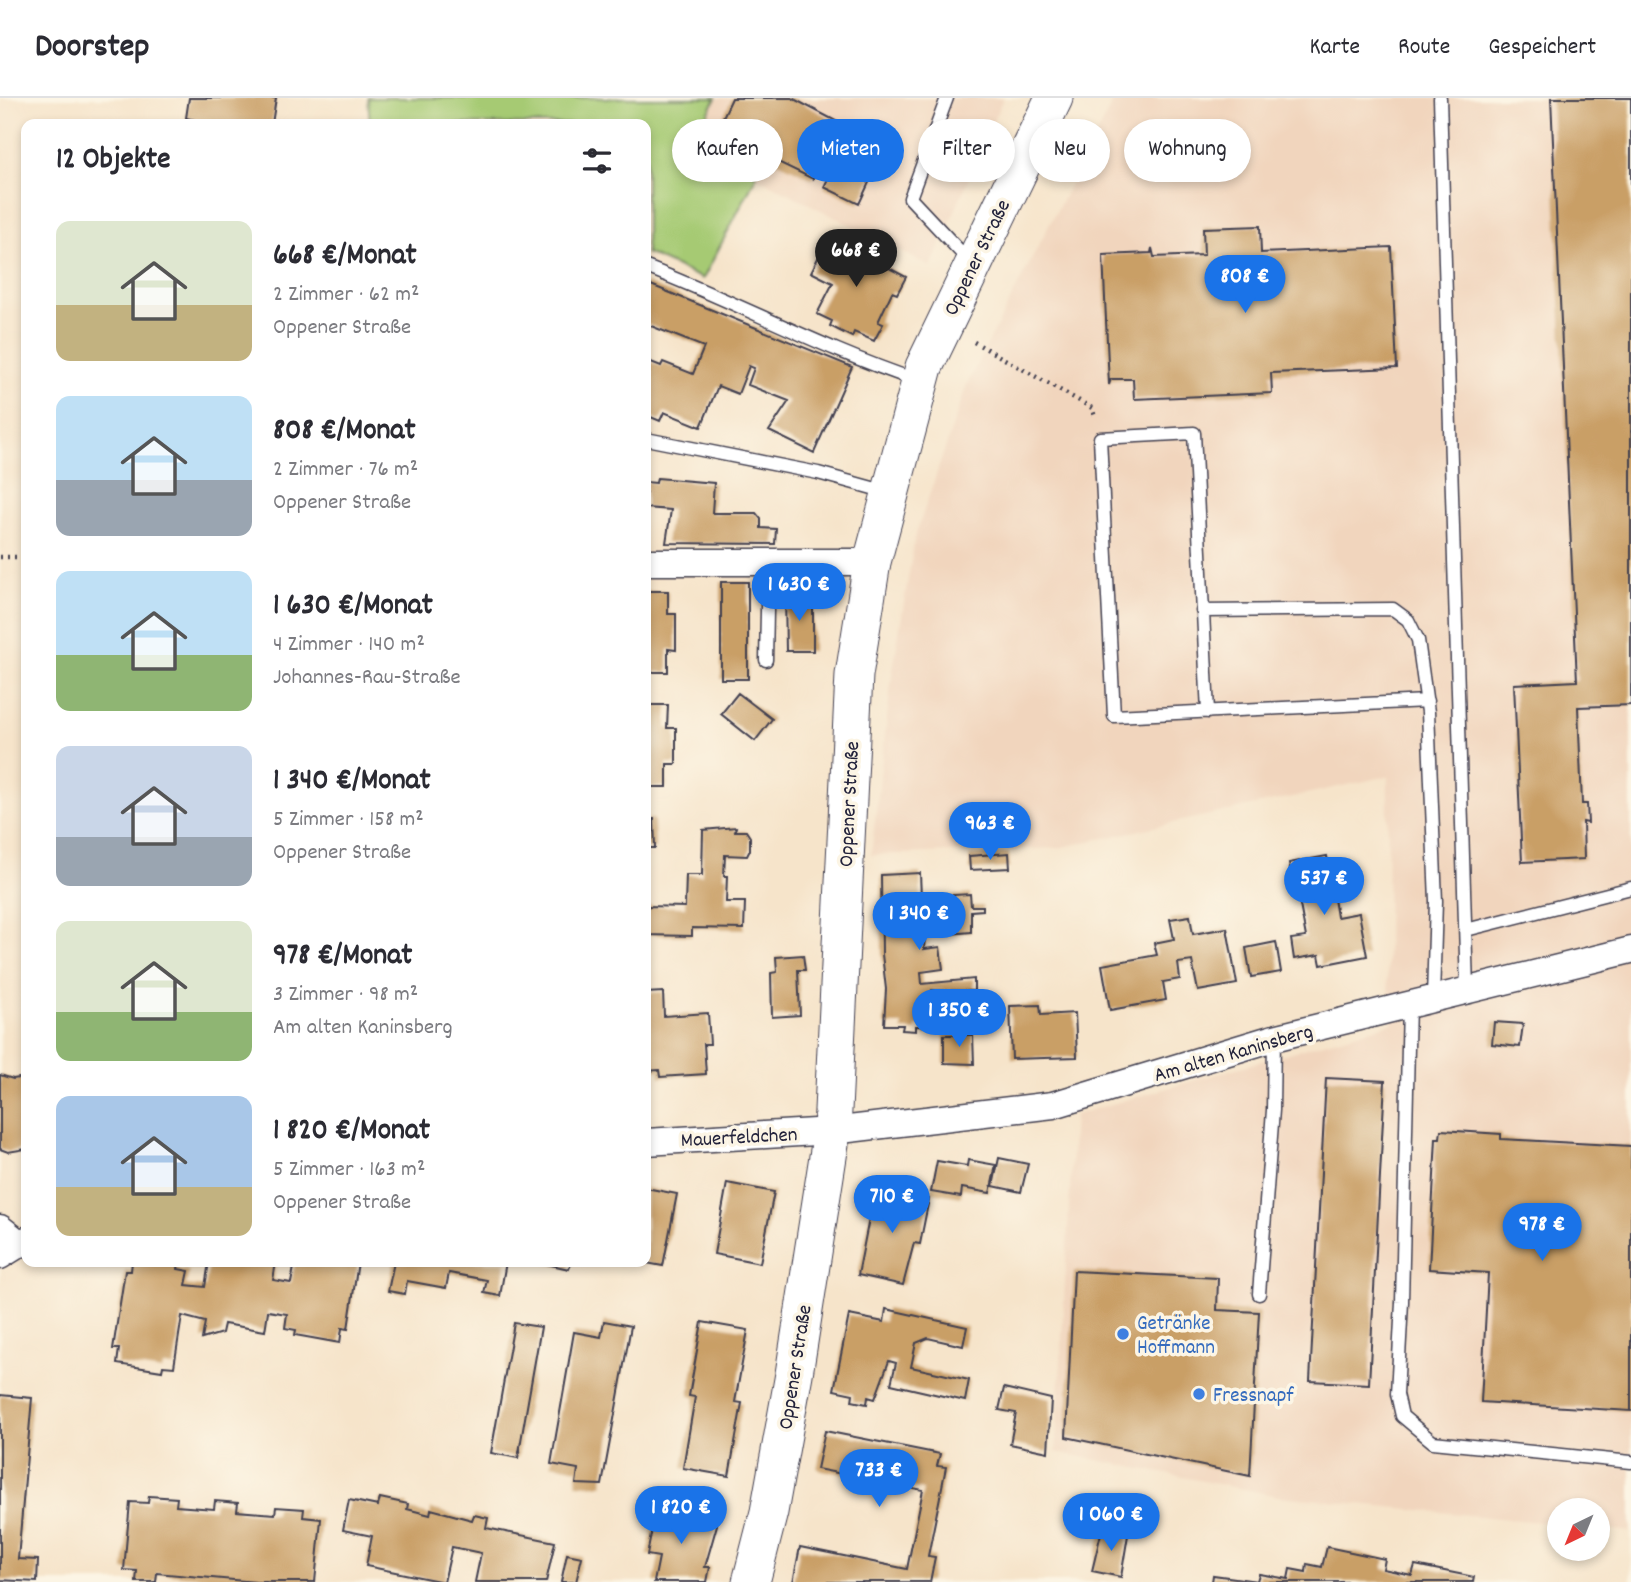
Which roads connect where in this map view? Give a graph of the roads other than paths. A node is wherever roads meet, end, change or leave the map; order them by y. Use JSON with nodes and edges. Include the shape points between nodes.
{"nodes":[{"id":1,"x":947,"y":98,"type":"edge"},
{"id":2,"x":1054,"y":98,"type":"edge"},
{"id":3,"x":1440,"y":98,"type":"edge"},
{"id":4,"x":972,"y":264,"type":"junction"},
{"id":5,"x":651,"y":269,"type":"edge"},
{"id":6,"x":920,"y":381,"type":"junction"},
{"id":7,"x":651,"y":440,"type":"edge"},
{"id":8,"x":890,"y":492,"type":"junction"},
{"id":9,"x":651,"y":562,"type":"edge"},
{"id":10,"x":768,"y":562,"type":"junction"},
{"id":11,"x":872,"y":562,"type":"junction"},
{"id":12,"x":1202,"y":611,"type":"junction"},
{"id":13,"x":766,"y":660,"type":"dead end"},
{"id":14,"x":1427,"y":701,"type":"junction"},
{"id":15,"x":1208,"y":712,"type":"junction"},
{"id":16,"x":1631,"y":888,"type":"edge"},
{"id":17,"x":1465,"y":930,"type":"junction"},
{"id":18,"x":1631,"y":950,"type":"edge"},
{"id":19,"x":1467,"y":989,"type":"junction"},
{"id":20,"x":1421,"y":1001,"type":"junction"},
{"id":21,"x":1274,"y":1038,"type":"junction"},
{"id":22,"x":832,"y":1131,"type":"junction"},
{"id":23,"x":651,"y":1142,"type":"edge"},
{"id":24,"x":1259,"y":1294,"type":"dead end"},
{"id":25,"x":1631,"y":1462,"type":"edge"},
{"id":26,"x":751,"y":1582,"type":"edge"}],
"edges":[{"from":1,"to":4,"type":"lane","via":[[911,198]]},
{"from":2,"to":4,"type":"street","name":"Oppener Straße"},
{"from":3,"to":17,"type":"lane"},
{"from":4,"to":6,"type":"street","name":"Oppener Straße"},
{"from":5,"to":6,"type":"lane","via":[[860,362]]},
{"from":6,"to":8,"type":"street","name":"Oppener Straße"},
{"from":7,"to":8,"type":"lane"},
{"from":8,"to":11,"type":"street","name":"Oppener Straße"},
{"from":9,"to":10,"type":"street"},
{"from":10,"to":11,"type":"street"},
{"from":10,"to":13,"type":"lane"},
{"from":11,"to":22,"type":"street","name":"Oppener Straße","via":[[854,675]]},
{"from":12,"to":14,"type":"lane","via":[[1393,609],[1408,620],[1418,639]]},
{"from":12,"to":15,"type":"lane"},
{"from":12,"to":15,"type":"lane","via":[[1194,433],[1100,438],[1114,716]]},
{"from":14,"to":15,"type":"lane"},
{"from":14,"to":20,"type":"lane","via":[[1436,901]]},
{"from":16,"to":17,"type":"lane"},
{"from":17,"to":19,"type":"lane"},
{"from":18,"to":19,"type":"street","name":"Am alten Kaninsberg"},
{"from":19,"to":20,"type":"street","name":"Am alten Kaninsberg"},
{"from":20,"to":21,"type":"street","name":"Am alten Kaninsberg"},
{"from":20,"to":25,"type":"lane","via":[[1397,1394],[1402,1416],[1433,1442]]},
{"from":21,"to":22,"type":"street","name":"Am alten Kaninsberg","via":[[1053,1105]]},
{"from":21,"to":24,"type":"lane"},
{"from":22,"to":23,"type":"street","name":"Mauerfeldchen"},
{"from":22,"to":26,"type":"street","name":"Oppener Straße","via":[[794,1374]]}]}
